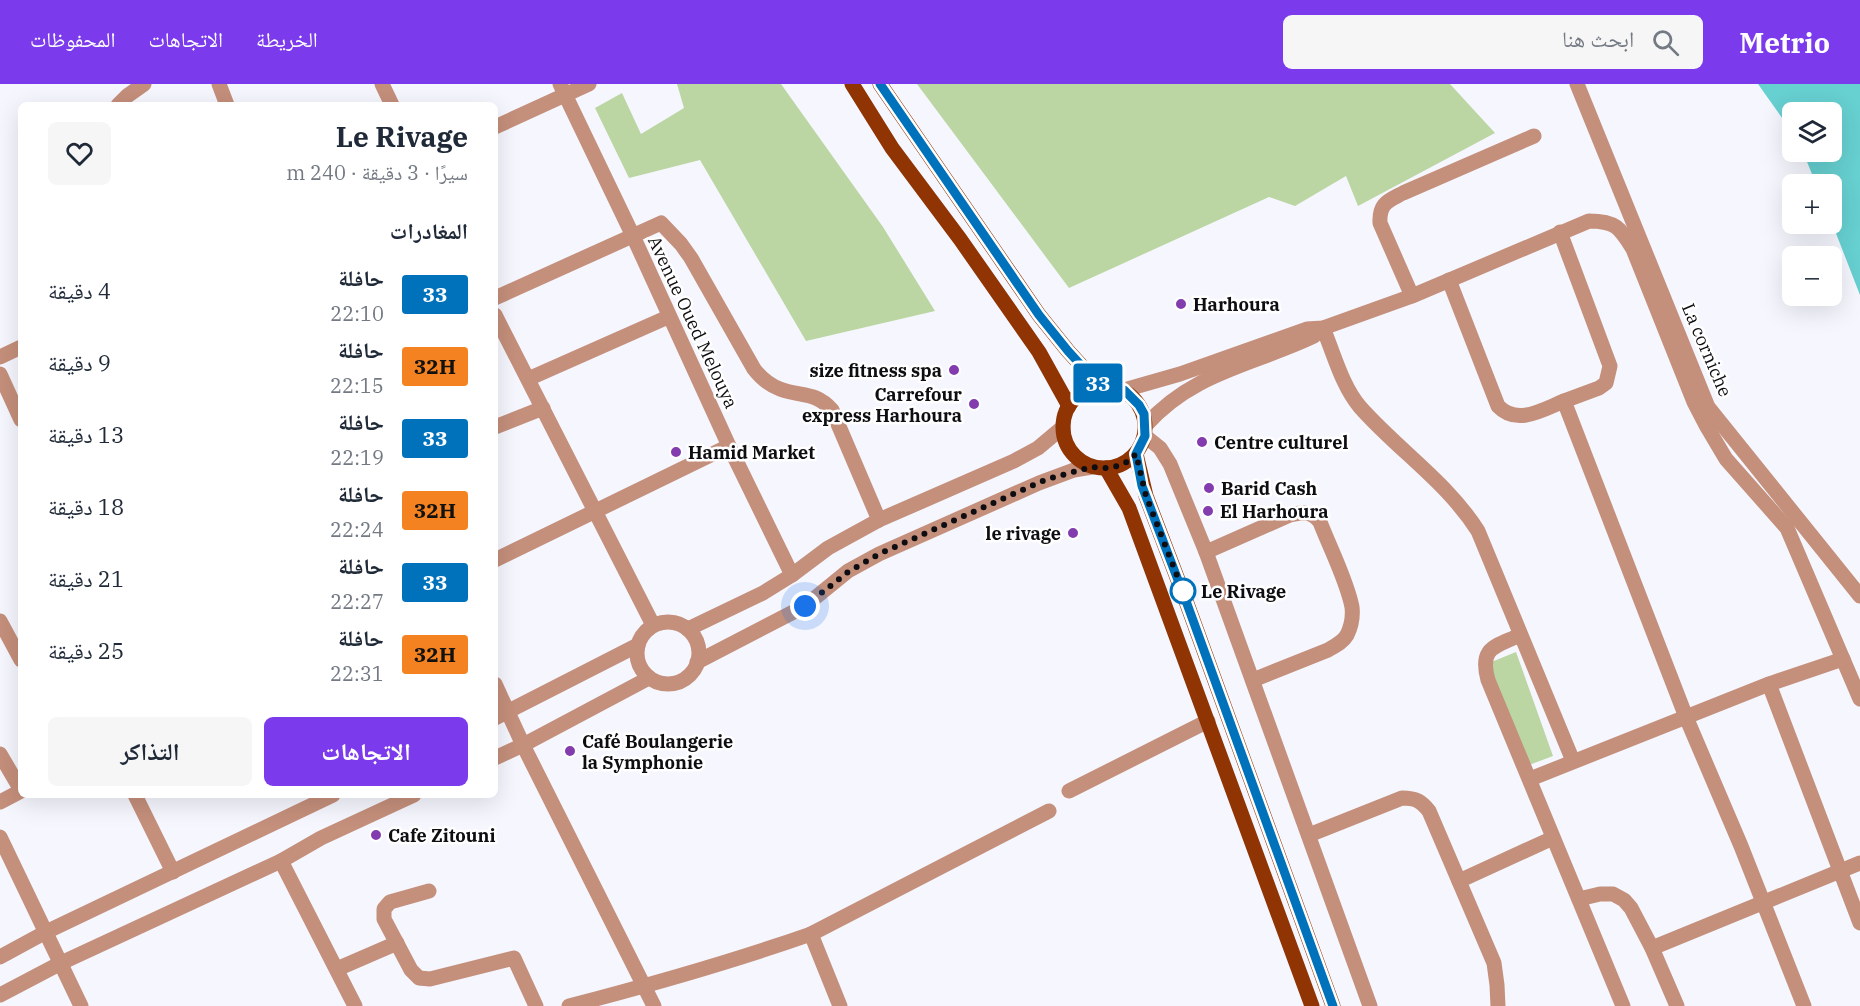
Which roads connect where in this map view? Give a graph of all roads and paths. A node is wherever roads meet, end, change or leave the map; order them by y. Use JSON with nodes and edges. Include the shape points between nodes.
{"nodes":[{"id":1,"x":144,"y":84,"type":"edge"},
{"id":2,"x":219,"y":84,"type":"edge"},
{"id":3,"x":382,"y":84,"type":"edge"},
{"id":4,"x":589,"y":84,"type":"edge"},
{"id":5,"x":852,"y":84,"type":"edge"},
{"id":6,"x":880,"y":84,"type":"edge"},
{"id":7,"x":1577,"y":84,"type":"edge"},
{"id":8,"x":562,"y":90,"type":"edge"},
{"id":9,"x":121,"y":102,"type":"edge"},
{"id":10,"x":226,"y":102,"type":"edge"},
{"id":11,"x":391,"y":102,"type":"edge"},
{"id":12,"x":498,"y":125,"type":"edge"},
{"id":13,"x":1534,"y":136,"type":"dead end"},
{"id":14,"x":1560,"y":232,"type":"junction"},
{"id":15,"x":633,"y":236,"type":"junction"},
{"id":16,"x":1449,"y":280,"type":"junction"},
{"id":17,"x":1412,"y":296,"type":"junction"},
{"id":18,"x":498,"y":297,"type":"edge"},
{"id":19,"x":668,"y":317,"type":"junction"},
{"id":20,"x":498,"y":321,"type":"edge"},
{"id":21,"x":1323,"y":328,"type":"junction"},
{"id":22,"x":1293,"y":340,"type":"junction"},
{"id":23,"x":18,"y":348,"type":"edge"},
{"id":24,"x":0,"y":357,"type":"edge"},
{"id":25,"x":0,"y":374,"type":"edge"},
{"id":26,"x":528,"y":379,"type":"junction"},
{"id":27,"x":1100,"y":386,"type":"junction"},
{"id":28,"x":1124,"y":390,"type":"junction"},
{"id":29,"x":1564,"y":401,"type":"junction"},
{"id":30,"x":1069,"y":406,"type":"junction"},
{"id":31,"x":543,"y":408,"type":"junction"},
{"id":32,"x":18,"y":413,"type":"edge"},
{"id":33,"x":498,"y":426,"type":"edge"},
{"id":34,"x":1063,"y":427,"type":"junction"},
{"id":35,"x":1145,"y":430,"type":"junction"},
{"id":36,"x":729,"y":446,"type":"junction"},
{"id":37,"x":1136,"y":454,"type":"junction"},
{"id":38,"x":1099,"y":468,"type":"junction"},
{"id":39,"x":595,"y":510,"type":"junction"},
{"id":40,"x":879,"y":520,"type":"junction"},
{"id":41,"x":1206,"y":552,"type":"junction"},
{"id":42,"x":498,"y":558,"type":"edge"},
{"id":43,"x":792,"y":575,"type":"junction"},
{"id":44,"x":1860,"y":596,"type":"edge"},
{"id":45,"x":0,"y":621,"type":"edge"},
{"id":46,"x":653,"y":625,"type":"junction"},
{"id":47,"x":688,"y":629,"type":"junction"},
{"id":48,"x":1520,"y":635,"type":"junction"},
{"id":49,"x":638,"y":645,"type":"junction"},
{"id":50,"x":18,"y":654,"type":"edge"},
{"id":51,"x":1843,"y":658,"type":"junction"},
{"id":52,"x":697,"y":662,"type":"junction"},
{"id":53,"x":649,"y":678,"type":"junction"},
{"id":54,"x":1252,"y":680,"type":"junction"},
{"id":55,"x":1769,"y":684,"type":"junction"},
{"id":56,"x":1860,"y":699,"type":"edge"},
{"id":57,"x":498,"y":700,"type":"edge"},
{"id":58,"x":501,"y":715,"type":"edge"},
{"id":59,"x":1686,"y":717,"type":"junction"},
{"id":60,"x":1208,"y":721,"type":"junction"},
{"id":61,"x":523,"y":745,"type":"junction"},
{"id":62,"x":0,"y":754,"type":"edge"},
{"id":63,"x":498,"y":757,"type":"edge"},
{"id":64,"x":1573,"y":761,"type":"junction"},
{"id":65,"x":1530,"y":779,"type":"junction"},
{"id":66,"x":18,"y":785,"type":"edge"},
{"id":67,"x":1069,"y":791,"type":"dead end"},
{"id":68,"x":18,"y":792,"type":"edge"},
{"id":69,"x":136,"y":798,"type":"edge"},
{"id":70,"x":320,"y":798,"type":"edge"},
{"id":71,"x":408,"y":798,"type":"edge"},
{"id":72,"x":0,"y":802,"type":"edge"},
{"id":73,"x":302,"y":802,"type":"edge"},
{"id":74,"x":1048,"y":811,"type":"dead end"},
{"id":75,"x":1309,"y":835,"type":"junction"},
{"id":76,"x":0,"y":837,"type":"edge"},
{"id":77,"x":1553,"y":838,"type":"junction"},
{"id":78,"x":281,"y":861,"type":"junction"},
{"id":79,"x":1860,"y":863,"type":"edge"},
{"id":80,"x":1841,"y":871,"type":"junction"},
{"id":81,"x":173,"y":872,"type":"junction"},
{"id":82,"x":1459,"y":880,"type":"junction"},
{"id":83,"x":429,"y":891,"type":"dead end"},
{"id":84,"x":1579,"y":899,"type":"junction"},
{"id":85,"x":1763,"y":902,"type":"junction"},
{"id":86,"x":1860,"y":923,"type":"edge"},
{"id":87,"x":46,"y":932,"type":"junction"},
{"id":88,"x":811,"y":934,"type":"junction"},
{"id":89,"x":397,"y":943,"type":"junction"},
{"id":90,"x":1652,"y":948,"type":"junction"},
{"id":91,"x":0,"y":957,"type":"edge"},
{"id":92,"x":61,"y":963,"type":"junction"},
{"id":93,"x":336,"y":969,"type":"junction"},
{"id":94,"x":645,"y":986,"type":"junction"},
{"id":95,"x":0,"y":994,"type":"edge"},
{"id":96,"x":576,"y":1005,"type":"edge"},
{"id":97,"x":81,"y":1006,"type":"edge"},
{"id":98,"x":355,"y":1006,"type":"edge"},
{"id":99,"x":536,"y":1006,"type":"edge"},
{"id":100,"x":654,"y":1006,"type":"edge"},
{"id":101,"x":840,"y":1006,"type":"edge"},
{"id":102,"x":1312,"y":1006,"type":"edge"},
{"id":103,"x":1333,"y":1006,"type":"edge"},
{"id":104,"x":1371,"y":1006,"type":"edge"},
{"id":105,"x":1498,"y":1006,"type":"edge"},
{"id":106,"x":1623,"y":1006,"type":"edge"},
{"id":107,"x":1677,"y":1006,"type":"edge"},
{"id":108,"x":1804,"y":1006,"type":"edge"}],
"edges":[{"from":1,"to":9,"type":"street"},
{"from":2,"to":10,"type":"street"},
{"from":3,"to":11,"type":"street"},
{"from":4,"to":8,"type":"street"},
{"from":5,"to":30,"type":"main road","via":[[892,147],[1039,352]]},
{"from":6,"to":27,"type":"main road","via":[[1039,315]]},
{"from":7,"to":44,"type":"street","name":"La corniche","via":[[1708,406]]},
{"from":8,"to":12,"type":"street"},
{"from":8,"to":15,"type":"street","name":"Avenue Oued Melouya"},
{"from":13,"to":17,"type":"street","via":[[1383,205],[1380,223]]},
{"from":14,"to":16,"type":"street"},
{"from":14,"to":29,"type":"street","via":[[1610,366],[1606,383]]},
{"from":14,"to":51,"type":"street","via":[[1589,221],[1604,221],[1622,231],[1634,249],[1694,402],[1726,459],[1787,528]]},
{"from":15,"to":18,"type":"street"},
{"from":15,"to":19,"type":"street","name":"Avenue Oued Melouya"},
{"from":15,"to":40,"type":"street","via":[[662,223],[691,258],[763,380],[781,390],[816,398],[832,410]]},
{"from":16,"to":17,"type":"street"},
{"from":16,"to":29,"type":"street","via":[[1498,406],[1511,416],[1527,416]]},
{"from":17,"to":21,"type":"street"},
{"from":19,"to":26,"type":"street"},
{"from":19,"to":36,"type":"street","name":"Avenue Oued Melouya"},
{"from":20,"to":26,"type":"street"},
{"from":21,"to":22,"type":"street","via":[[1314,328]]},
{"from":21,"to":48,"type":"street","via":[[1359,406],[1467,513]]},
{"from":22,"to":28,"type":"street"},
{"from":22,"to":35,"type":"street","via":[[1189,387],[1166,405]]},
{"from":23,"to":24,"type":"street"},
{"from":25,"to":32,"type":"street"},
{"from":26,"to":31,"type":"street"},
{"from":27,"to":28,"type":"main road"},
{"from":27,"to":30,"type":"main road","via":[[1077,396]]},
{"from":28,"to":35,"type":"main road","via":[[1139,405]]},
{"from":29,"to":59,"type":"street"},
{"from":30,"to":34,"type":"main road"},
{"from":31,"to":33,"type":"street"},
{"from":31,"to":39,"type":"street"},
{"from":34,"to":38,"type":"main road","via":[[1064,438],[1075,456]]},
{"from":34,"to":40,"type":"street","via":[[1014,461]]},
{"from":35,"to":37,"type":"main road"},
{"from":35,"to":41,"type":"street","via":[[1170,464]]},
{"from":36,"to":39,"type":"street"},
{"from":36,"to":43,"type":"street","name":"Avenue Oued Melouya"},
{"from":37,"to":38,"type":"main road","via":[[1127,462]]},
{"from":37,"to":103,"type":"main road","via":[[1146,496]]},
{"from":38,"to":52,"type":"street","via":[[1074,470],[1039,483],[879,554],[848,572],[805,606]]},
{"from":38,"to":60,"type":"main road","via":[[1130,508]]},
{"from":39,"to":42,"type":"street"},
{"from":39,"to":46,"type":"street"},
{"from":40,"to":43,"type":"street","via":[[828,548]]},
{"from":41,"to":54,"type":"street"},
{"from":41,"to":54,"type":"street","via":[[1300,512],[1315,515],[1349,597],[1352,622],[1339,643]]},
{"from":43,"to":47,"type":"street"},
{"from":45,"to":50,"type":"street"},
{"from":46,"to":47,"type":"street","via":[[674,622]]},
{"from":46,"to":49,"type":"street"},
{"from":47,"to":52,"type":"street","via":[[697,642]]},
{"from":48,"to":64,"type":"street"},
{"from":48,"to":65,"type":"street","via":[[1494,648],[1486,655],[1484,664]]},
{"from":49,"to":53,"type":"street","via":[[637,657]]},
{"from":49,"to":58,"type":"street"},
{"from":51,"to":55,"type":"street"},
{"from":51,"to":56,"type":"street"},
{"from":52,"to":53,"type":"street","via":[[686,678],[677,682]]},
{"from":53,"to":61,"type":"street"},
{"from":54,"to":75,"type":"street"},
{"from":55,"to":59,"type":"street"},
{"from":55,"to":80,"type":"street"},
{"from":57,"to":58,"type":"street"},
{"from":58,"to":61,"type":"street"},
{"from":59,"to":64,"type":"street"},
{"from":59,"to":85,"type":"street"},
{"from":60,"to":67,"type":"street"},
{"from":60,"to":102,"type":"main road"},
{"from":61,"to":63,"type":"street"},
{"from":61,"to":94,"type":"street"},
{"from":62,"to":66,"type":"street"},
{"from":64,"to":65,"type":"street"},
{"from":65,"to":77,"type":"street"},
{"from":68,"to":72,"type":"street"},
{"from":69,"to":81,"type":"street"},
{"from":70,"to":73,"type":"street"},
{"from":71,"to":78,"type":"street"},
{"from":73,"to":81,"type":"street"},
{"from":74,"to":88,"type":"street"},
{"from":75,"to":82,"type":"street","via":[[1402,798],[1412,798],[1421,801],[1429,811]]},
{"from":75,"to":104,"type":"street"},
{"from":76,"to":87,"type":"street"},
{"from":77,"to":82,"type":"street"},
{"from":77,"to":84,"type":"street"},
{"from":78,"to":92,"type":"street"},
{"from":78,"to":93,"type":"street"},
{"from":79,"to":80,"type":"street"},
{"from":80,"to":85,"type":"street"},
{"from":80,"to":86,"type":"street"},
{"from":81,"to":87,"type":"street"},
{"from":82,"to":105,"type":"street","via":[[1494,963]]},
{"from":83,"to":89,"type":"street","via":[[387,905],[384,918]]},
{"from":84,"to":90,"type":"street","via":[[1613,894],[1624,900]]},
{"from":84,"to":106,"type":"street"},
{"from":85,"to":90,"type":"street"},
{"from":85,"to":108,"type":"street"},
{"from":87,"to":91,"type":"street"},
{"from":87,"to":92,"type":"street"},
{"from":88,"to":94,"type":"street"},
{"from":88,"to":101,"type":"street"},
{"from":89,"to":93,"type":"street"},
{"from":89,"to":99,"type":"street","via":[[414,975],[424,979],[514,958]]},
{"from":90,"to":107,"type":"street"},
{"from":92,"to":95,"type":"street"},
{"from":92,"to":97,"type":"street"},
{"from":93,"to":98,"type":"street"},
{"from":94,"to":96,"type":"street"},
{"from":94,"to":100,"type":"street"}]}
